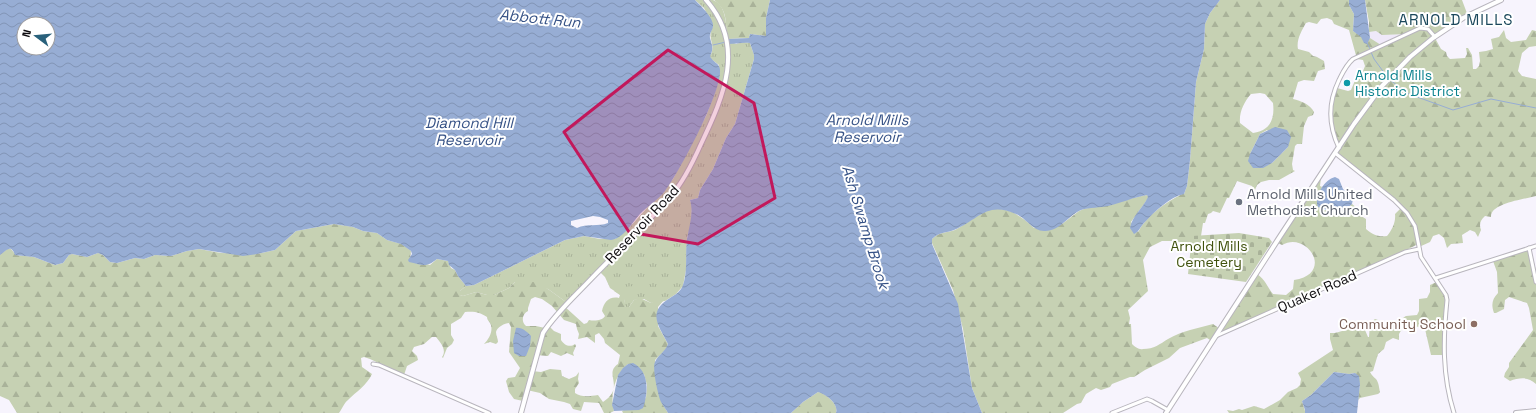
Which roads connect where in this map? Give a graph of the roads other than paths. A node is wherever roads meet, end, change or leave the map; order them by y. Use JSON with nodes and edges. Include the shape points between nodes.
{"nodes":[{"id":1,"x":706,"y":0,"type":"edge"},
{"id":2,"x":1501,"y":0,"type":"edge"},
{"id":3,"x":1435,"y":37,"type":"junction"},
{"id":4,"x":1339,"y":148,"type":"junction"},
{"id":5,"x":1335,"y":153,"type":"junction"},
{"id":6,"x":1536,"y":246,"type":"edge"},
{"id":7,"x":1529,"y":248,"type":"junction"},
{"id":8,"x":1419,"y":249,"type":"junction"},
{"id":9,"x":1436,"y":278,"type":"junction"},
{"id":10,"x":1536,"y":282,"type":"edge"},
{"id":11,"x":1216,"y":336,"type":"junction"},
{"id":12,"x":373,"y":364,"type":"dead end"},
{"id":13,"x":1536,"y":411,"type":"edge"},
{"id":14,"x":1167,"y":412,"type":"edge"},
{"id":15,"x":489,"y":413,"type":"edge"},
{"id":16,"x":521,"y":413,"type":"edge"},
{"id":17,"x":1112,"y":413,"type":"edge"},
{"id":18,"x":1454,"y":413,"type":"edge"},
{"id":19,"x":1516,"y":413,"type":"edge"}],
"edges":[{"from":1,"to":16,"type":"main road","name":"Reservoir Road","via":[[719,18],[728,46],[723,91],[712,121],[688,170],[672,195],[549,323],[543,334]]},
{"from":2,"to":3,"type":"main road","via":[[1463,18]]},
{"from":3,"to":4,"type":"main road","via":[[1391,75]]},
{"from":3,"to":4,"type":"street","via":[[1428,29],[1420,28],[1353,59],[1348,64],[1336,87],[1330,113],[1333,136]]},
{"from":4,"to":5,"type":"main road"},
{"from":5,"to":8,"type":"street","via":[[1407,212],[1415,226]]},
{"from":5,"to":11,"type":"main road"},
{"from":6,"to":7,"type":"street"},
{"from":7,"to":9,"type":"street"},
{"from":7,"to":10,"type":"street"},
{"from":8,"to":9,"type":"street","via":[[1427,268]]},
{"from":8,"to":11,"type":"street","name":"Quaker Road","via":[[1405,252]]},
{"from":9,"to":18,"type":"street","via":[[1447,300],[1444,334],[1445,374]]},
{"from":11,"to":14,"type":"main road"},
{"from":12,"to":15,"type":"street"},
{"from":13,"to":19,"type":"main road"},
{"from":14,"to":17,"type":"street","via":[[1160,405],[1147,400]]}]}
